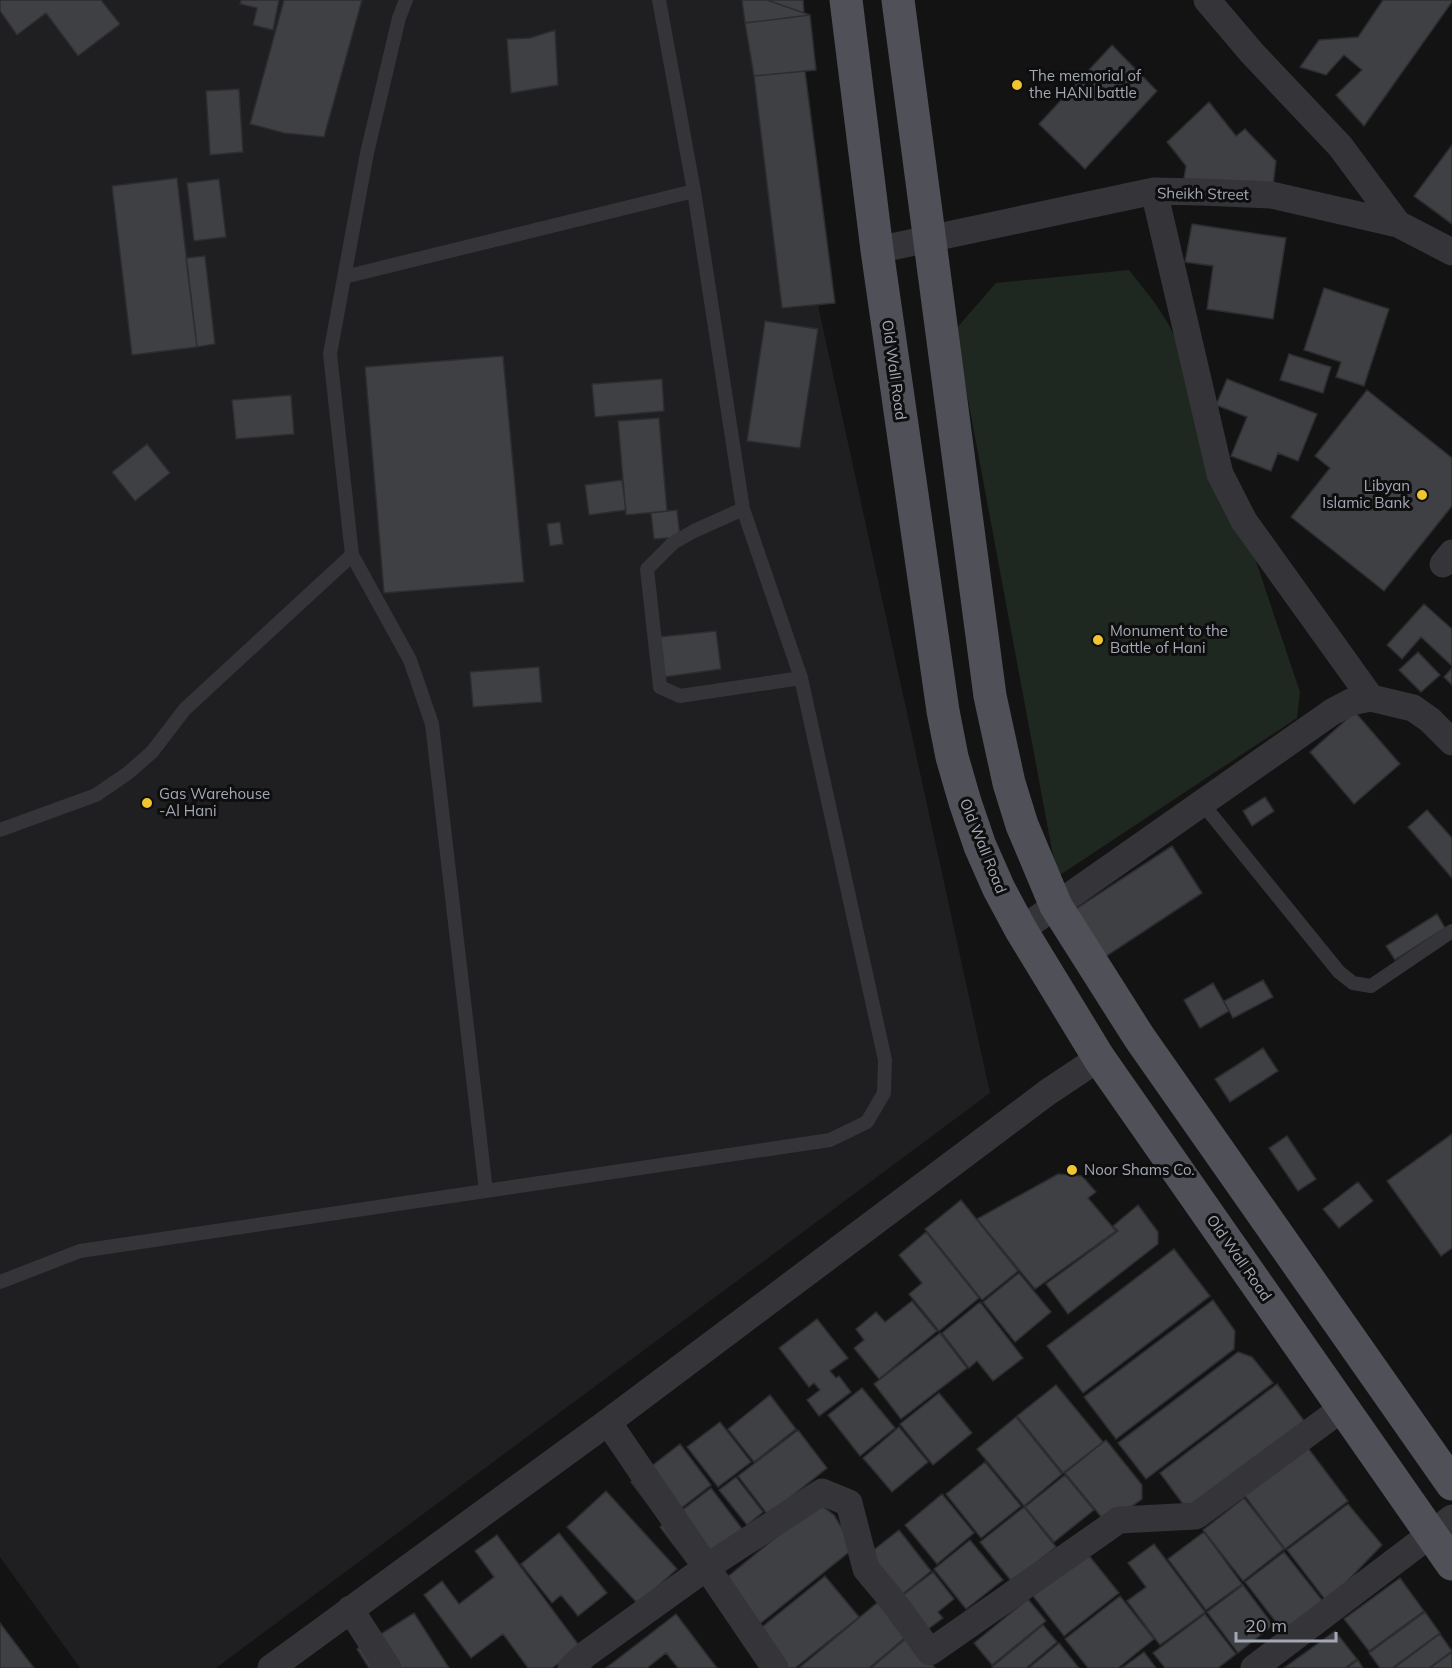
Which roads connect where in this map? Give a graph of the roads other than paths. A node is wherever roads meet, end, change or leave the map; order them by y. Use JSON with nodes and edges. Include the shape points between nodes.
{"nodes":[{"id":1,"x":406,"y":0,"type":"edge"},
{"id":2,"x":659,"y":0,"type":"edge"},
{"id":3,"x":846,"y":0,"type":"edge"},
{"id":4,"x":898,"y":0,"type":"edge"},
{"id":5,"x":1208,"y":0,"type":"edge"},
{"id":6,"x":694,"y":191,"type":"junction"},
{"id":7,"x":1154,"y":191,"type":"junction"},
{"id":8,"x":1398,"y":224,"type":"junction"},
{"id":9,"x":928,"y":238,"type":"junction"},
{"id":10,"x":877,"y":250,"type":"junction"},
{"id":11,"x":1452,"y":252,"type":"edge"},
{"id":12,"x":344,"y":277,"type":"junction"},
{"id":13,"x":743,"y":509,"type":"junction"},
{"id":14,"x":352,"y":555,"type":"junction"},
{"id":15,"x":801,"y":678,"type":"junction"},
{"id":16,"x":1371,"y":698,"type":"junction"},
{"id":17,"x":1452,"y":742,"type":"edge"},
{"id":18,"x":1202,"y":804,"type":"junction"},
{"id":19,"x":0,"y":830,"type":"edge"},
{"id":20,"x":1056,"y":906,"type":"junction"},
{"id":21,"x":1021,"y":930,"type":"junction"},
{"id":22,"x":1452,"y":932,"type":"edge"},
{"id":23,"x":1100,"y":1058,"type":"junction"},
{"id":24,"x":486,"y":1191,"type":"junction"},
{"id":25,"x":0,"y":1282,"type":"edge"},
{"id":26,"x":1344,"y":1407,"type":"junction"},
{"id":27,"x":608,"y":1422,"type":"junction"},
{"id":28,"x":1452,"y":1484,"type":"edge"},
{"id":29,"x":1441,"y":1526,"type":"edge"},
{"id":30,"x":1452,"y":1564,"type":"edge"},
{"id":31,"x":707,"y":1568,"type":"junction"},
{"id":32,"x":350,"y":1609,"type":"junction"},
{"id":33,"x":583,"y":1663,"type":"edge"},
{"id":34,"x":271,"y":1668,"type":"edge"},
{"id":35,"x":388,"y":1668,"type":"edge"},
{"id":36,"x":775,"y":1668,"type":"edge"},
{"id":37,"x":1254,"y":1668,"type":"edge"}],
"edges":[{"from":1,"to":12,"type":"lane","via":[[367,153]]},
{"from":2,"to":6,"type":"lane"},
{"from":3,"to":10,"type":"main road","name":"Old Wall Road"},
{"from":4,"to":9,"type":"main road"},
{"from":5,"to":8,"type":"street","via":[[1340,146]]},
{"from":6,"to":12,"type":"lane"},
{"from":6,"to":13,"type":"lane"},
{"from":7,"to":8,"type":"street","name":"Sheikh Street","via":[[1271,195]]},
{"from":7,"to":9,"type":"street","name":"Sheikh Street"},
{"from":7,"to":16,"type":"street","via":[[1220,474],[1244,521]]},
{"from":8,"to":11,"type":"street","name":"Sheikh Street"},
{"from":9,"to":10,"type":"street","name":"Sheikh Street"},
{"from":9,"to":20,"type":"main road","via":[[990,696],[1009,783]]},
{"from":10,"to":21,"type":"main road","name":"Old Wall Road","via":[[952,757],[980,846]]},
{"from":12,"to":14,"type":"lane","via":[[330,354]]},
{"from":13,"to":15,"type":"lane"},
{"from":13,"to":15,"type":"lane","via":[[673,543],[647,569],[660,687],[680,696]]},
{"from":14,"to":19,"type":"lane","via":[[185,709],[152,752],[128,773],[96,795]]},
{"from":14,"to":24,"type":"lane","via":[[410,660],[432,724]]},
{"from":15,"to":24,"type":"lane","via":[[885,1060],[884,1092],[867,1122],[830,1140]]},
{"from":16,"to":17,"type":"street","via":[[1413,708]]},
{"from":16,"to":18,"type":"street","via":[[1332,712]]},
{"from":18,"to":20,"type":"street"},
{"from":18,"to":22,"type":"lane","via":[[1353,983],[1371,987]]},
{"from":20,"to":21,"type":"street"},
{"from":20,"to":28,"type":"main road","via":[[1139,1037]]},
{"from":21,"to":23,"type":"main road","name":"Old Wall Road"},
{"from":23,"to":26,"type":"main road","name":"Old Wall Road"},
{"from":23,"to":27,"type":"street","via":[[1048,1092]]},
{"from":24,"to":25,"type":"lane","via":[[80,1251]]},
{"from":26,"to":29,"type":"main road","name":"Old Wall Road"},
{"from":26,"to":31,"type":"street","via":[[1196,1516],[1119,1520],[930,1652],[867,1569],[849,1503],[822,1492]]},
{"from":27,"to":31,"type":"street"},
{"from":27,"to":32,"type":"street"},
{"from":29,"to":30,"type":"main road","name":"Old Wall Road"},
{"from":29,"to":37,"type":"street"},
{"from":31,"to":33,"type":"street"},
{"from":31,"to":36,"type":"street"},
{"from":32,"to":34,"type":"street"},
{"from":32,"to":35,"type":"street"}]}
